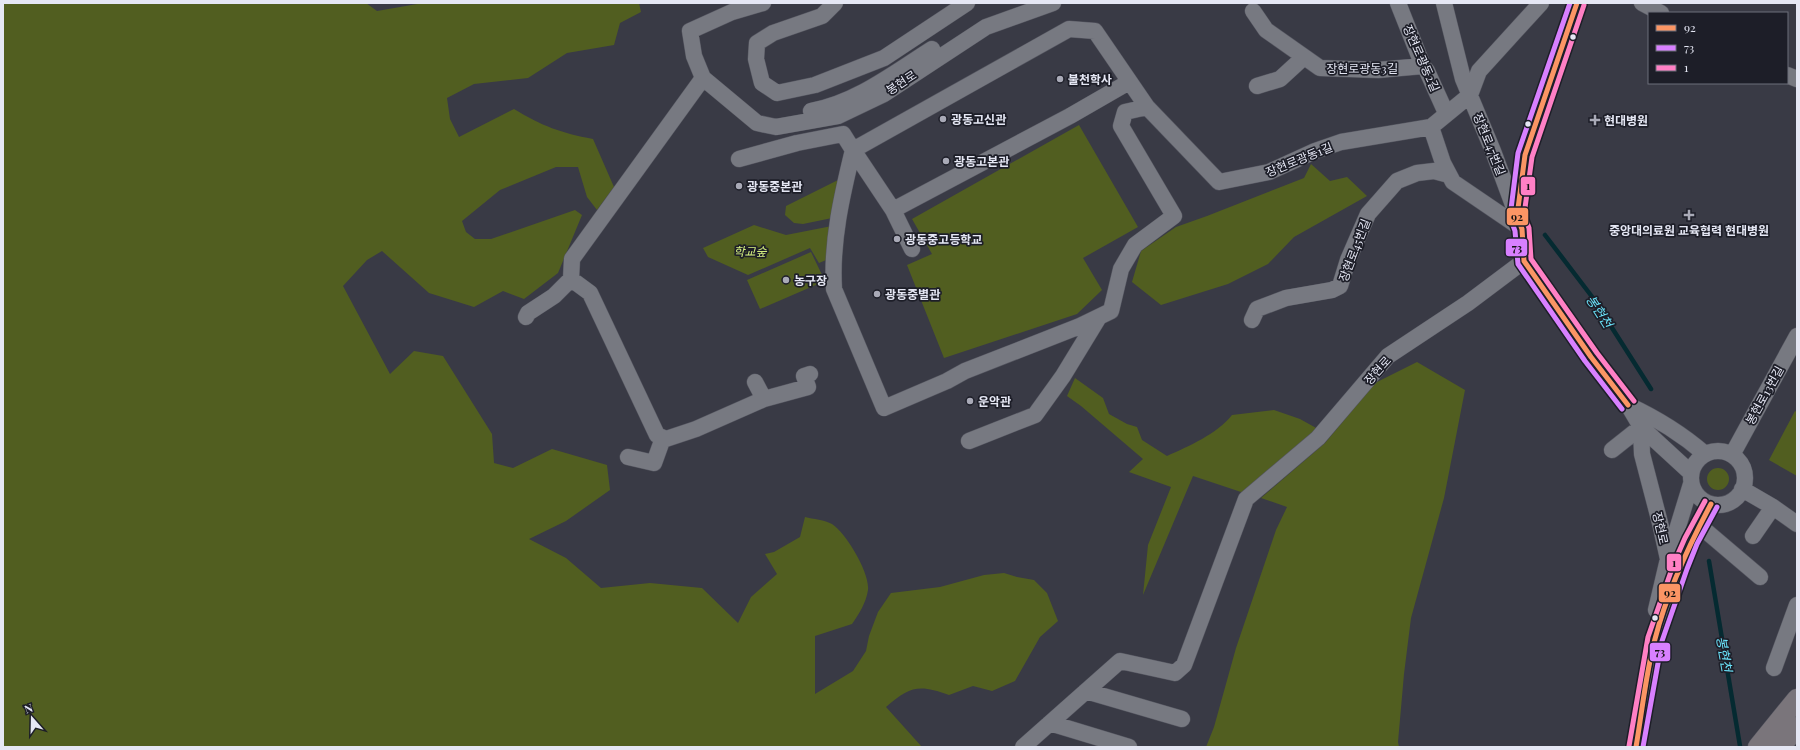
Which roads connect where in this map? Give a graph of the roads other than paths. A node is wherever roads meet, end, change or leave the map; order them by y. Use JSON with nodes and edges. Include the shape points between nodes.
{"nodes":[{"id":1,"x":763,"y":3,"type":"edge"},
{"id":2,"x":835,"y":3,"type":"edge"},
{"id":3,"x":967,"y":3,"type":"edge"},
{"id":4,"x":1030,"y":3,"type":"edge"},
{"id":5,"x":1053,"y":3,"type":"edge"},
{"id":6,"x":1398,"y":3,"type":"edge"},
{"id":7,"x":1444,"y":3,"type":"edge"},
{"id":8,"x":1541,"y":3,"type":"edge"},
{"id":9,"x":1577,"y":3,"type":"edge"},
{"id":10,"x":1642,"y":3,"type":"edge"},
{"id":11,"x":1253,"y":11,"type":"dead end"},
{"id":12,"x":1659,"y":12,"type":"edge"},
{"id":13,"x":1304,"y":57,"type":"junction"},
{"id":14,"x":1423,"y":66,"type":"junction"},
{"id":15,"x":703,"y":78,"type":"junction"},
{"id":16,"x":1129,"y":82,"type":"junction"},
{"id":17,"x":1257,"y":86,"type":"dead end"},
{"id":18,"x":1470,"y":95,"type":"junction"},
{"id":19,"x":1147,"y":106,"type":"junction"},
{"id":20,"x":743,"y":112,"type":"junction"},
{"id":21,"x":1446,"y":113,"type":"junction"},
{"id":22,"x":1431,"y":127,"type":"junction"},
{"id":23,"x":853,"y":150,"type":"junction"},
{"id":24,"x":739,"y":160,"type":"dead end"},
{"id":25,"x":1449,"y":175,"type":"junction"},
{"id":26,"x":893,"y":210,"type":"junction"},
{"id":27,"x":1520,"y":222,"type":"junction"},
{"id":28,"x":912,"y":249,"type":"dead end"},
{"id":29,"x":1524,"y":261,"type":"junction"},
{"id":30,"x":571,"y":279,"type":"junction"},
{"id":31,"x":526,"y":317,"type":"dead end"},
{"id":32,"x":1099,"y":317,"type":"junction"},
{"id":33,"x":1252,"y":320,"type":"dead end"},
{"id":34,"x":1797,"y":336,"type":"edge"},
{"id":35,"x":805,"y":373,"type":"dead end"},
{"id":36,"x":756,"y":382,"type":"dead end"},
{"id":37,"x":764,"y":399,"type":"junction"},
{"id":38,"x":1628,"y":405,"type":"junction"},
{"id":39,"x":1641,"y":427,"type":"junction"},
{"id":40,"x":663,"y":438,"type":"junction"},
{"id":41,"x":969,"y":441,"type":"dead end"},
{"id":42,"x":1612,"y":450,"type":"dead end"},
{"id":43,"x":1705,"y":454,"type":"junction"},
{"id":44,"x":1732,"y":455,"type":"junction"},
{"id":45,"x":628,"y":457,"type":"dead end"},
{"id":46,"x":1691,"y":478,"type":"junction"},
{"id":47,"x":1742,"y":489,"type":"junction"},
{"id":48,"x":1711,"y":504,"type":"junction"},
{"id":49,"x":1773,"y":507,"type":"junction"},
{"id":50,"x":1797,"y":524,"type":"edge"},
{"id":51,"x":1700,"y":526,"type":"junction"},
{"id":52,"x":1753,"y":536,"type":"dead end"},
{"id":53,"x":1668,"y":559,"type":"junction"},
{"id":54,"x":1760,"y":576,"type":"dead end"},
{"id":55,"x":1797,"y":605,"type":"edge"},
{"id":56,"x":1655,"y":639,"type":"junction"},
{"id":57,"x":1774,"y":668,"type":"dead end"},
{"id":58,"x":1086,"y":691,"type":"junction"},
{"id":59,"x":1797,"y":699,"type":"edge"},
{"id":60,"x":1182,"y":719,"type":"dead end"},
{"id":61,"x":1050,"y":723,"type":"junction"},
{"id":62,"x":1797,"y":727,"type":"edge"},
{"id":63,"x":1023,"y":747,"type":"edge"},
{"id":64,"x":1129,"y":747,"type":"edge"},
{"id":65,"x":1636,"y":747,"type":"edge"},
{"id":66,"x":1758,"y":747,"type":"edge"},
{"id":67,"x":1780,"y":747,"type":"edge"}],
"edges":[{"from":1,"to":15,"type":"street","name":"봉현로","via":[[732,12],[690,31],[694,56]]},
{"from":2,"to":3,"type":"street","via":[[822,16],[773,33],[757,43],[756,58],[762,83],[777,93],[815,85],[884,58]]},
{"from":4,"to":20,"type":"street","name":"봉현로","via":[[982,19],[870,89],[828,108],[773,118]]},
{"from":5,"to":20,"type":"street","name":"봉현로","via":[[986,27],[884,94],[838,116],[776,127],[756,123]]},
{"from":6,"to":14,"type":"street","name":"장현로광동2길"},
{"from":7,"to":18,"type":"street","name":"장현로47번길","via":[[1463,79]]},
{"from":8,"to":18,"type":"street","via":[[1479,71]]},
{"from":9,"to":27,"type":"street","via":[[1525,155]]},
{"from":10,"to":12,"type":"street"},
{"from":11,"to":13,"type":"street","name":"장현로광동3길","via":[[1266,30]]},
{"from":13,"to":14,"type":"street","name":"장현로광동3길","via":[[1320,68],[1378,70]]},
{"from":13,"to":17,"type":"street","via":[[1280,79]]},
{"from":14,"to":21,"type":"street","name":"장현로광동2길"},
{"from":15,"to":20,"type":"street","name":"봉현로"},
{"from":15,"to":30,"type":"street","via":[[572,259]]},
{"from":16,"to":19,"type":"street"},
{"from":16,"to":23,"type":"street","via":[[1095,31],[1069,30]]},
{"from":16,"to":26,"type":"street"},
{"from":18,"to":21,"type":"street"},
{"from":18,"to":27,"type":"street","name":"장현로47번길"},
{"from":19,"to":22,"type":"street","name":"장현로광동1길","via":[[1219,182],[1269,172],[1341,142]]},
{"from":19,"to":32,"type":"street","via":[[1125,112],[1121,126],[1174,216],[1135,245],[1121,269],[1111,312]]},
{"from":21,"to":22,"type":"street"},
{"from":22,"to":25,"type":"street"},
{"from":23,"to":24,"type":"street","via":[[843,134],[797,143]]},
{"from":23,"to":26,"type":"street"},
{"from":23,"to":32,"type":"street","via":[[841,200],[833,271],[834,289],[884,408],[965,371]]},
{"from":25,"to":27,"type":"street","via":[[1453,182]]},
{"from":25,"to":33,"type":"street","name":"장현로45번길","via":[[1434,170],[1397,181],[1368,214],[1340,286],[1332,290],[1286,298],[1257,308]]},
{"from":26,"to":28,"type":"street"},
{"from":27,"to":29,"type":"street"},
{"from":29,"to":38,"type":"street"},
{"from":29,"to":58,"type":"street","name":"장현로","via":[[1468,303],[1388,356],[1318,438],[1246,499],[1184,665],[1175,672],[1120,661]]},
{"from":30,"to":31,"type":"street","via":[[554,296]]},
{"from":30,"to":40,"type":"street","via":[[590,294],[639,401],[657,435]]},
{"from":32,"to":41,"type":"street","via":[[1063,376],[1035,415]]},
{"from":34,"to":44,"type":"street","name":"봉현로13번길"},
{"from":35,"to":37,"type":"street","via":[[808,387]]},
{"from":36,"to":37,"type":"street"},
{"from":37,"to":40,"type":"street","via":[[696,429]]},
{"from":38,"to":39,"type":"street"},
{"from":38,"to":43,"type":"street","via":[[1652,416]]},
{"from":39,"to":42,"type":"street"},
{"from":39,"to":46,"type":"street"},
{"from":39,"to":53,"type":"street","name":"장현로","via":[[1642,454]]},
{"from":40,"to":45,"type":"street","via":[[654,463]]},
{"from":43,"to":44,"type":"street","via":[[1723,451]]},
{"from":43,"to":46,"type":"street","via":[[1698,460]]},
{"from":44,"to":47,"type":"street","via":[[1743,469],[1745,477]]},
{"from":46,"to":48,"type":"street","via":[[1700,499]]},
{"from":46,"to":53,"type":"street"},
{"from":47,"to":48,"type":"street","via":[[1733,500],[1725,504]]},
{"from":47,"to":49,"type":"street"},
{"from":48,"to":51,"type":"street","name":"장현로"},
{"from":49,"to":50,"type":"street"},
{"from":49,"to":52,"type":"street"},
{"from":51,"to":54,"type":"street"},
{"from":51,"to":56,"type":"street","name":"장현로","via":[[1680,566]]},
{"from":53,"to":56,"type":"street","via":[[1656,608]]},
{"from":55,"to":57,"type":"street"},
{"from":56,"to":65,"type":"street","name":"장현로"},
{"from":58,"to":60,"type":"street"},
{"from":58,"to":61,"type":"street"},
{"from":59,"to":66,"type":"main road"},
{"from":61,"to":63,"type":"street"},
{"from":61,"to":64,"type":"street"},
{"from":62,"to":67,"type":"main road"}]}
